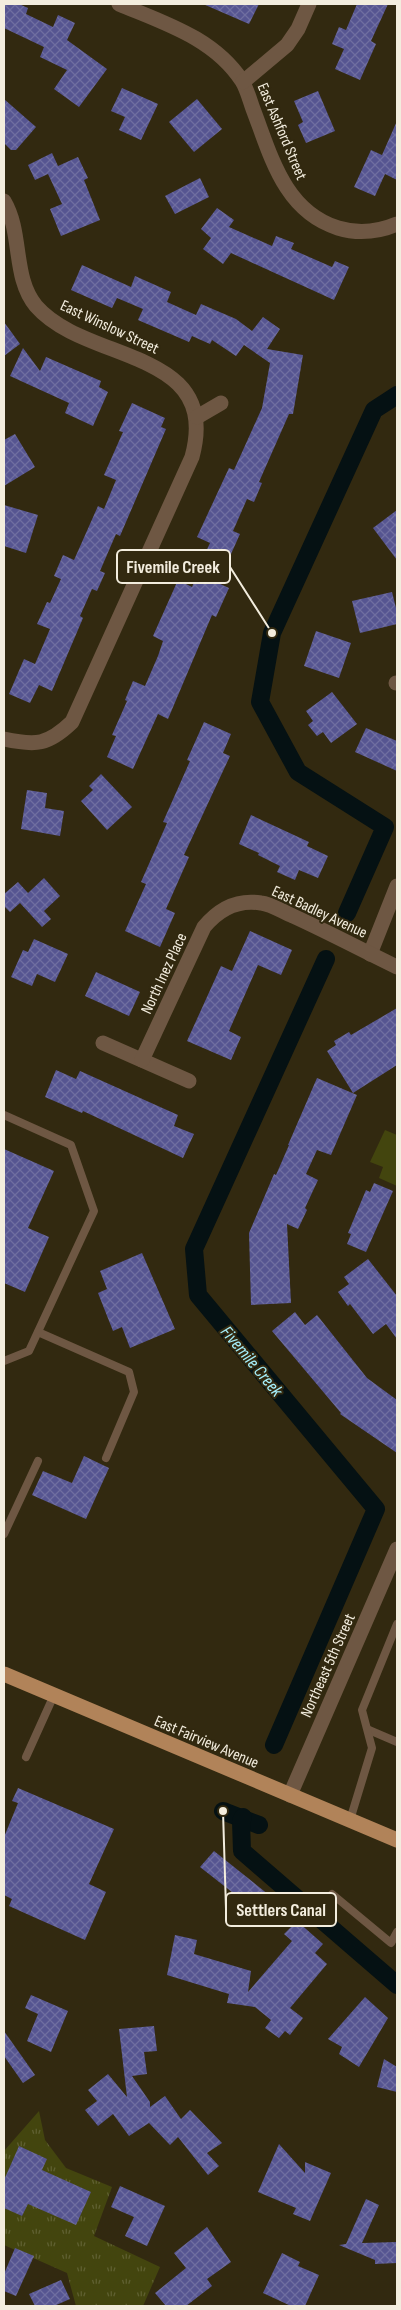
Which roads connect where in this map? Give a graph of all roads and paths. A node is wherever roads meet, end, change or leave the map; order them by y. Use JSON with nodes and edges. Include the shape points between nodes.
{"nodes":[{"id":1,"x":119,"y":4,"type":"edge"},
{"id":2,"x":309,"y":4,"type":"edge"},
{"id":3,"x":243,"y":82,"type":"junction"},
{"id":4,"x":4,"y":201,"type":"edge"},
{"id":5,"x":397,"y":224,"type":"edge"},
{"id":6,"x":221,"y":403,"type":"dead end"},
{"id":7,"x":197,"y":417,"type":"junction"},
{"id":8,"x":4,"y":738,"type":"edge"},
{"id":9,"x":397,"y":886,"type":"edge"},
{"id":10,"x":225,"y":908,"type":"joint"},
{"id":11,"x":370,"y":954,"type":"junction"},
{"id":12,"x":397,"y":967,"type":"edge"},
{"id":13,"x":104,"y":1043,"type":"dead end"},
{"id":14,"x":142,"y":1060,"type":"junction"},
{"id":15,"x":189,"y":1081,"type":"dead end"},
{"id":16,"x":4,"y":1114,"type":"edge"},
{"id":17,"x":38,"y":1332,"type":"junction"},
{"id":18,"x":4,"y":1361,"type":"edge"},
{"id":19,"x":106,"y":1458,"type":"dead end"},
{"id":20,"x":38,"y":1460,"type":"dead end"},
{"id":21,"x":4,"y":1534,"type":"edge"},
{"id":22,"x":397,"y":1549,"type":"edge"},
{"id":23,"x":397,"y":1624,"type":"edge"},
{"id":24,"x":4,"y":1674,"type":"edge"},
{"id":25,"x":54,"y":1695,"type":"junction"},
{"id":26,"x":369,"y":1730,"type":"junction"},
{"id":27,"x":397,"y":1742,"type":"edge"},
{"id":28,"x":26,"y":1757,"type":"dead end"},
{"id":29,"x":290,"y":1795,"type":"junction"},
{"id":30,"x":350,"y":1820,"type":"junction"},
{"id":31,"x":397,"y":1840,"type":"edge"},
{"id":32,"x":332,"y":1894,"type":"dead end"},
{"id":33,"x":397,"y":1932,"type":"edge"}],
"edges":[{"from":1,"to":3,"type":"street","name":"East Ashford Street","via":[[200,40],[216,51]]},
{"from":2,"to":3,"type":"street","via":[[287,45]]},
{"from":3,"to":5,"type":"street","name":"East Ashford Street","via":[[277,170],[295,200],[310,214],[347,230],[368,232]]},
{"from":4,"to":7,"type":"street","name":"East Winslow Street","via":[[12,223],[25,287],[35,305],[66,329],[167,374],[190,398]]},
{"from":6,"to":7,"type":"street"},
{"from":7,"to":8,"type":"street","via":[[198,437],[192,457],[72,722],[57,736],[38,743]]},
{"from":9,"to":11,"type":"street"},
{"from":10,"to":11,"type":"street","name":"East Badley Avenue","via":[[262,902]]},
{"from":10,"to":14,"type":"street","name":"North Inez Place","via":[[212,916],[204,927]]},
{"from":11,"to":12,"type":"street","name":"East Badley Avenue"},
{"from":13,"to":14,"type":"street"},
{"from":14,"to":15,"type":"street"},
{"from":16,"to":17,"type":"lane","via":[[71,1145],[94,1210]]},
{"from":17,"to":18,"type":"lane","via":[[29,1351]]},
{"from":17,"to":19,"type":"lane","via":[[129,1372],[134,1392]]},
{"from":20,"to":21,"type":"lane"},
{"from":22,"to":29,"type":"street","name":"Northeast 5th Street"},
{"from":23,"to":26,"type":"lane","via":[[362,1710]]},
{"from":24,"to":25,"type":"main road","name":"East Fairview Avenue"},
{"from":25,"to":28,"type":"lane"},
{"from":25,"to":29,"type":"main road","name":"East Fairview Avenue"},
{"from":26,"to":27,"type":"lane"},
{"from":26,"to":30,"type":"lane","via":[[372,1748]]},
{"from":29,"to":30,"type":"main road","name":"East Fairview Avenue"},
{"from":30,"to":31,"type":"main road","name":"East Fairview Avenue"},
{"from":32,"to":33,"type":"lane","via":[[391,1943]]}]}
